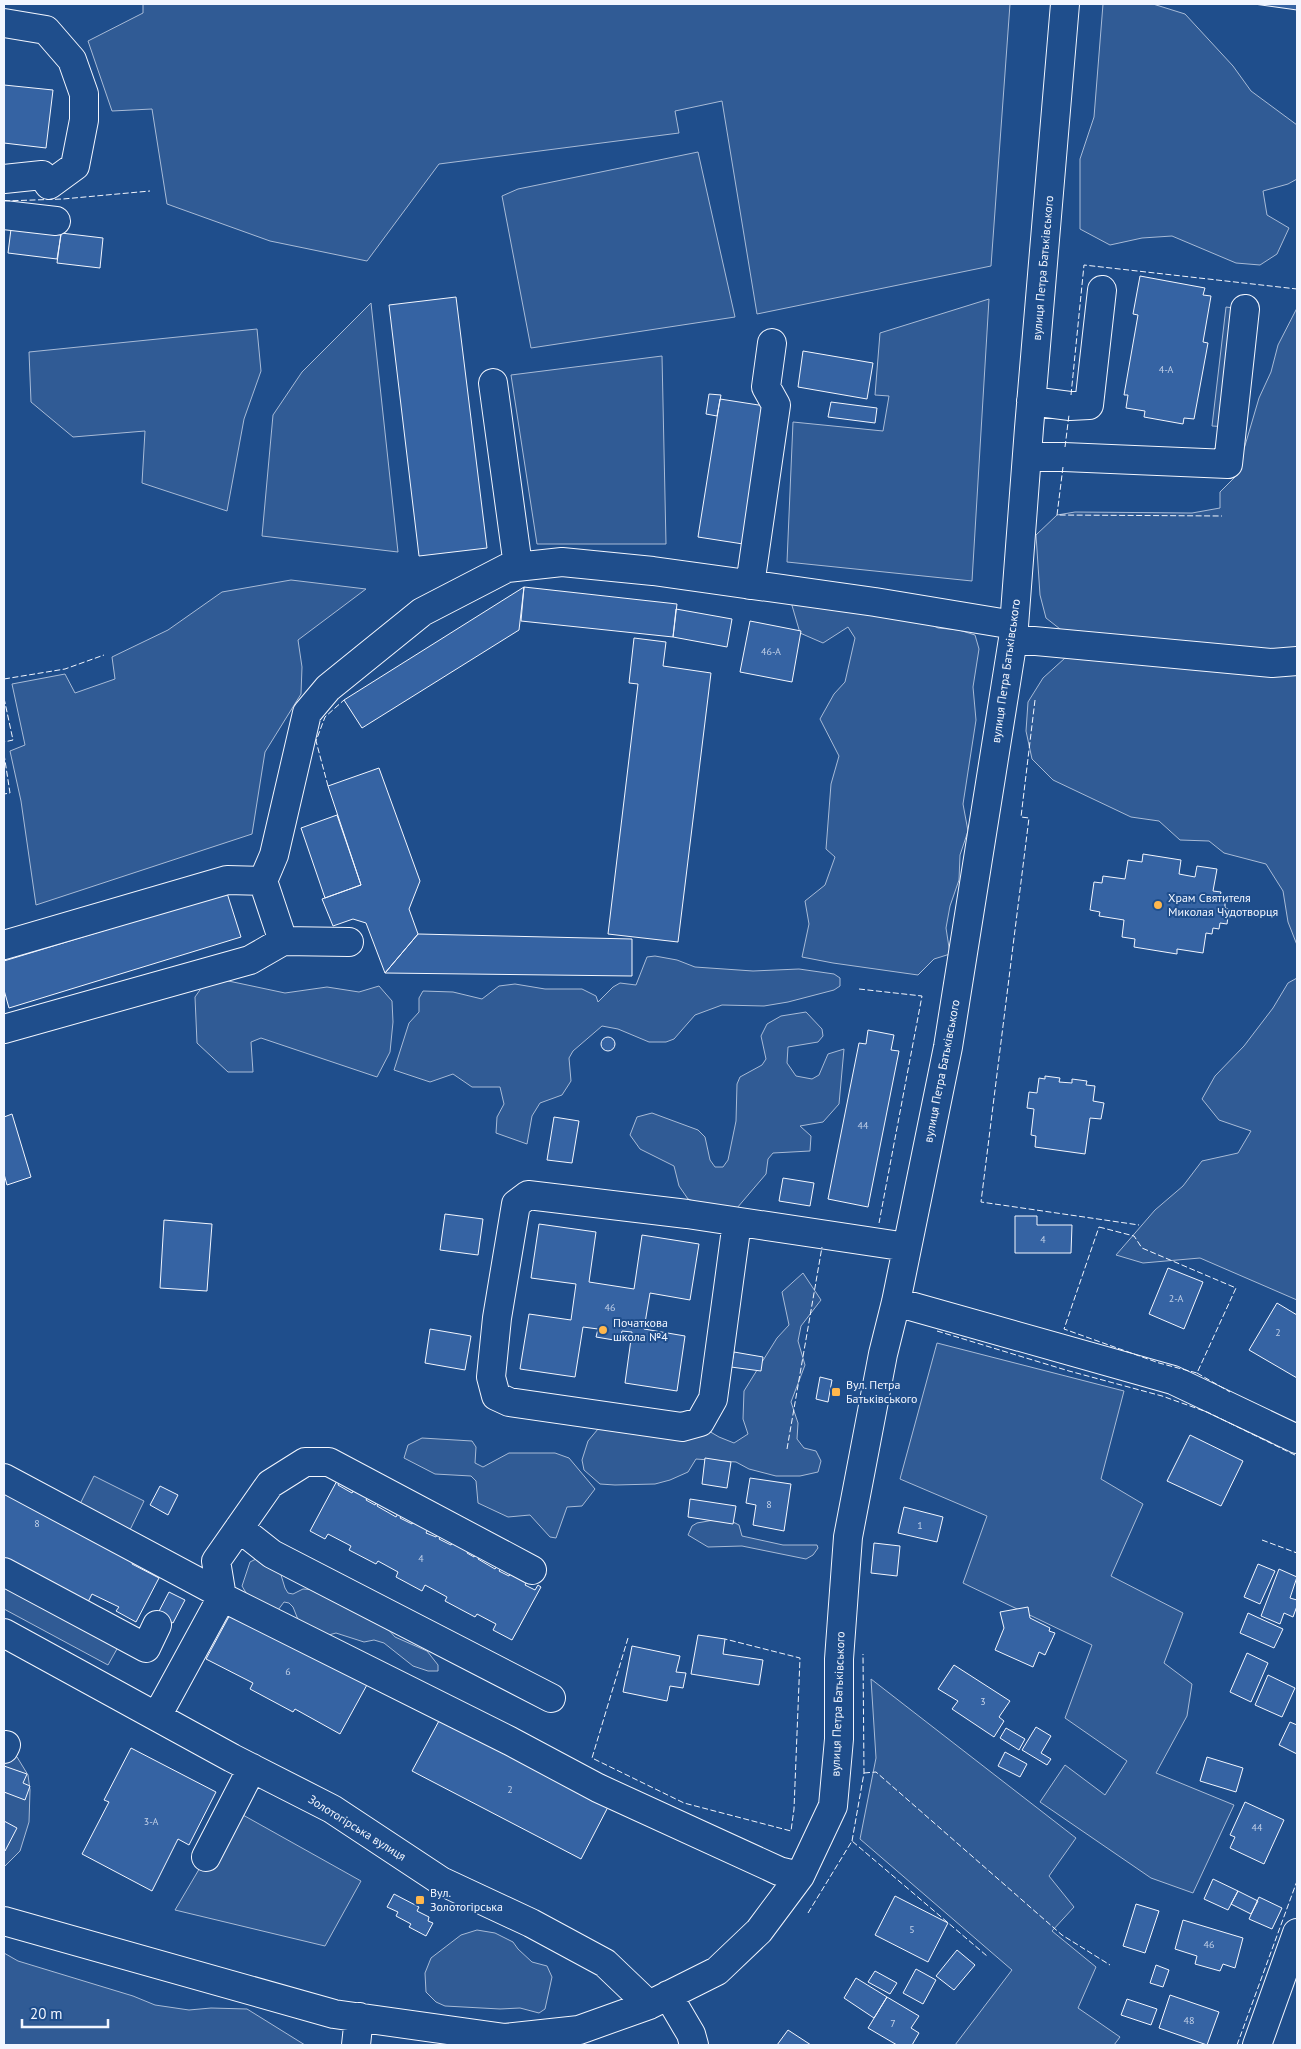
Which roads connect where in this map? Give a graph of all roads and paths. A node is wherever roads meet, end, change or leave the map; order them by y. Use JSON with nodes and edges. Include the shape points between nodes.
{"nodes":[{"id":1,"x":1065,"y":4,"type":"edge"},
{"id":2,"x":4,"y":23,"type":"edge"},
{"id":3,"x":4,"y":179,"type":"edge"},
{"id":4,"x":4,"y":215,"type":"edge"},
{"id":5,"x":56,"y":221,"type":"dead end"},
{"id":6,"x":1102,"y":290,"type":"dead end"},
{"id":7,"x":1245,"y":309,"type":"dead end"},
{"id":8,"x":772,"y":343,"type":"dead end"},
{"id":9,"x":493,"y":383,"type":"dead end"},
{"id":10,"x":1031,"y":401,"type":"junction"},
{"id":11,"x":1027,"y":457,"type":"junction"},
{"id":12,"x":518,"y":566,"type":"junction"},
{"id":13,"x":750,"y":585,"type":"junction"},
{"id":14,"x":1014,"y":632,"type":"junction"},
{"id":15,"x":1297,"y":661,"type":"edge"},
{"id":16,"x":263,"y":881,"type":"junction"},
{"id":17,"x":282,"y":941,"type":"junction"},
{"id":18,"x":349,"y":942,"type":"dead end"},
{"id":19,"x":4,"y":945,"type":"edge"},
{"id":20,"x":4,"y":1029,"type":"edge"},
{"id":21,"x":737,"y":1222,"type":"junction"},
{"id":22,"x":907,"y":1247,"type":"junction"},
{"id":23,"x":896,"y":1302,"type":"junction"},
{"id":24,"x":1297,"y":1439,"type":"edge"},
{"id":25,"x":4,"y":1478,"type":"edge"},
{"id":26,"x":239,"y":1528,"type":"junction"},
{"id":27,"x":532,"y":1570,"type":"dead end"},
{"id":28,"x":4,"y":1572,"type":"edge"},
{"id":29,"x":221,"y":1595,"type":"junction"},
{"id":30,"x":157,"y":1625,"type":"dead end"},
{"id":31,"x":4,"y":1632,"type":"edge"},
{"id":32,"x":551,"y":1698,"type":"dead end"},
{"id":33,"x":158,"y":1716,"type":"junction"},
{"id":34,"x":252,"y":1768,"type":"junction"},
{"id":35,"x":206,"y":1857,"type":"dead end"},
{"id":36,"x":800,"y":1876,"type":"junction"},
{"id":37,"x":4,"y":1922,"type":"edge"},
{"id":38,"x":1297,"y":1933,"type":"edge"},
{"id":39,"x":658,"y":2000,"type":"junction"},
{"id":40,"x":359,"y":2017,"type":"junction"},
{"id":41,"x":356,"y":2045,"type":"edge"},
{"id":42,"x":694,"y":2045,"type":"edge"},
{"id":43,"x":1257,"y":2045,"type":"edge"}],
"edges":[{"from":1,"to":10,"type":"street","name":"вулиця Петра Батьківського"},
{"from":2,"to":3,"type":"street","via":[[46,30],[72,60],[84,94],[84,120],[75,166],[49,185],[42,175]]},
{"from":4,"to":5,"type":"street"},
{"from":6,"to":10,"type":"street","via":[[1089,405]]},
{"from":7,"to":11,"type":"street","via":[[1228,464]]},
{"from":8,"to":13,"type":"street","via":[[766,387],[776,405]]},
{"from":9,"to":12,"type":"street"},
{"from":10,"to":11,"type":"street","name":"вулиця Петра Батьківського"},
{"from":11,"to":14,"type":"street","name":"вулиця Петра Батьківського"},
{"from":12,"to":13,"type":"street","via":[[562,562]]},
{"from":12,"to":16,"type":"street","via":[[507,568],[422,612],[328,688],[307,713],[274,855]]},
{"from":13,"to":14,"type":"street","via":[[875,602]]},
{"from":14,"to":15,"type":"street","via":[[1272,663]]},
{"from":14,"to":22,"type":"street","name":"вулиця Петра Батьківського","via":[[948,1047]]},
{"from":16,"to":17,"type":"street"},
{"from":16,"to":19,"type":"street","via":[[227,880]]},
{"from":17,"to":18,"type":"street"},
{"from":17,"to":20,"type":"street","via":[[250,960]]},
{"from":21,"to":21,"type":"street","via":[[713,1399],[700,1422],[682,1427],[509,1402],[496,1396],[491,1377],[497,1318],[516,1204],[528,1195]]},
{"from":21,"to":22,"type":"street"},
{"from":22,"to":23,"type":"street","name":"вулиця Петра Батьківського"},
{"from":23,"to":24,"type":"street","via":[[1173,1380]]},
{"from":23,"to":36,"type":"street","name":"вулиця Петра Батьківського","via":[[848,1537],[839,1660],[839,1739],[832,1806]]},
{"from":25,"to":29,"type":"street"},
{"from":26,"to":27,"type":"street","via":[[270,1484],[305,1462],[330,1462]]},
{"from":26,"to":29,"type":"street","via":[[216,1561]]},
{"from":26,"to":32,"type":"street","via":[[272,1554]]},
{"from":28,"to":30,"type":"street","via":[[146,1648]]},
{"from":29,"to":33,"type":"street"},
{"from":29,"to":36,"type":"street","via":[[598,1788],[778,1870]]},
{"from":31,"to":33,"type":"street","name":"Золотогірська вулиця"},
{"from":33,"to":34,"type":"street","name":"Золотогірська вулиця"},
{"from":34,"to":35,"type":"street"},
{"from":34,"to":39,"type":"street","name":"Золотогірська вулиця","via":[[332,1809],[441,1881],[531,1923],[605,1963]]},
{"from":36,"to":39,"type":"street","name":"вулиця Петра Батьківського","via":[[759,1932],[717,1971]]},
{"from":37,"to":40,"type":"street","name":"вулиця Петра Батьківського","via":[[334,2014]]},
{"from":38,"to":43,"type":"street"},
{"from":39,"to":40,"type":"street","name":"вулиця Петра Батьківського","via":[[580,2030],[506,2038]]},
{"from":39,"to":42,"type":"street","name":"Золотогірська вулиця","via":[[691,2034]]},
{"from":40,"to":41,"type":"street"}]}
